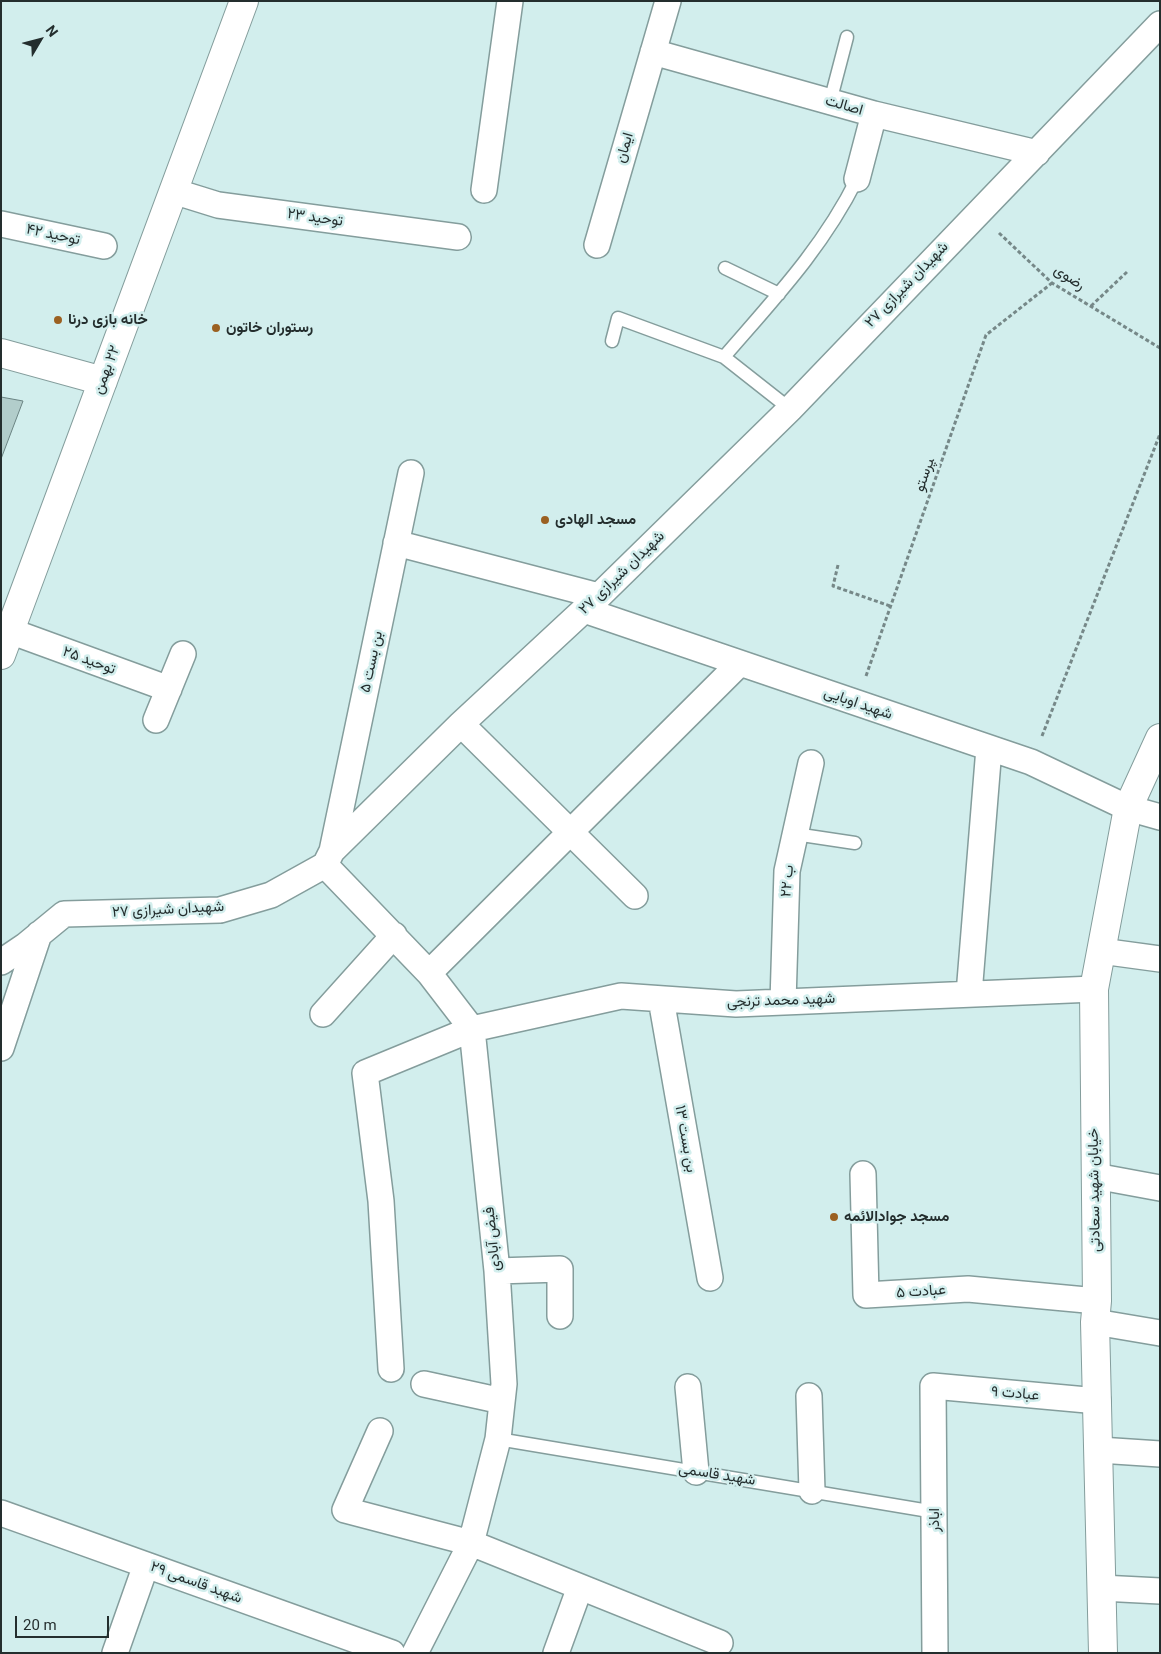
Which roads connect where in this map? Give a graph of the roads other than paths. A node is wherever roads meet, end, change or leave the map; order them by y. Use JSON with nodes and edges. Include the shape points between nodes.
{"nodes":[{"id":1,"x":244,"y":1,"type":"edge"},
{"id":2,"x":510,"y":1,"type":"edge"},
{"id":3,"x":668,"y":1,"type":"edge"},
{"id":4,"x":1160,"y":24,"type":"edge"},
{"id":5,"x":847,"y":37,"type":"dead end"},
{"id":6,"x":653,"y":52,"type":"junction"},
{"id":7,"x":830,"y":102,"type":"junction"},
{"id":8,"x":874,"y":114,"type":"junction"},
{"id":9,"x":1037,"y":153,"type":"junction"},
{"id":10,"x":857,"y":179,"type":"joint"},
{"id":11,"x":484,"y":190,"type":"dead end"},
{"id":12,"x":174,"y":191,"type":"junction"},
{"id":13,"x":1,"y":224,"type":"edge"},
{"id":14,"x":458,"y":237,"type":"dead end"},
{"id":15,"x":597,"y":245,"type":"dead end"},
{"id":16,"x":104,"y":246,"type":"dead end"},
{"id":17,"x":725,"y":268,"type":"dead end"},
{"id":18,"x":779,"y":294,"type":"junction"},
{"id":19,"x":612,"y":341,"type":"dead end"},
{"id":20,"x":1,"y":353,"type":"edge"},
{"id":21,"x":724,"y":357,"type":"junction"},
{"id":22,"x":103,"y":381,"type":"junction"},
{"id":23,"x":790,"y":409,"type":"junction"},
{"id":24,"x":410,"y":473,"type":"dead end"},
{"id":25,"x":396,"y":543,"type":"junction"},
{"id":26,"x":592,"y":603,"type":"junction"},
{"id":27,"x":6,"y":643,"type":"edge"},
{"id":28,"x":183,"y":654,"type":"dead end"},
{"id":29,"x":738,"y":664,"type":"junction"},
{"id":30,"x":169,"y":689,"type":"junction"},
{"id":31,"x":156,"y":720,"type":"dead end"},
{"id":32,"x":462,"y":724,"type":"junction"},
{"id":33,"x":1160,"y":738,"type":"edge"},
{"id":34,"x":989,"y":748,"type":"junction"},
{"id":35,"x":812,"y":763,"type":"dead end"},
{"id":36,"x":1128,"y":808,"type":"junction"},
{"id":37,"x":1160,"y":817,"type":"edge"},
{"id":38,"x":570,"y":831,"type":"junction"},
{"id":39,"x":795,"y":834,"type":"junction"},
{"id":40,"x":855,"y":844,"type":"dead end"},
{"id":41,"x":329,"y":858,"type":"junction"},
{"id":42,"x":634,"y":896,"type":"dead end"},
{"id":43,"x":39,"y":934,"type":"junction"},
{"id":44,"x":394,"y":936,"type":"junction"},
{"id":45,"x":1101,"y":951,"type":"junction"},
{"id":46,"x":1160,"y":959,"type":"edge"},
{"id":47,"x":1,"y":962,"type":"edge"},
{"id":48,"x":429,"y":973,"type":"junction"},
{"id":49,"x":1094,"y":989,"type":"junction"},
{"id":50,"x":969,"y":994,"type":"junction"},
{"id":51,"x":661,"y":999,"type":"junction"},
{"id":52,"x":783,"y":1002,"type":"junction"},
{"id":53,"x":323,"y":1014,"type":"dead end"},
{"id":54,"x":472,"y":1029,"type":"junction"},
{"id":55,"x":1,"y":1048,"type":"edge"},
{"id":56,"x":863,"y":1174,"type":"dead end"},
{"id":57,"x":1094,"y":1176,"type":"junction"},
{"id":58,"x":1160,"y":1188,"type":"edge"},
{"id":59,"x":497,"y":1271,"type":"junction"},
{"id":60,"x":710,"y":1278,"type":"dead end"},
{"id":61,"x":1096,"y":1311,"type":"junction"},
{"id":62,"x":560,"y":1316,"type":"dead end"},
{"id":63,"x":1160,"y":1333,"type":"edge"},
{"id":64,"x":391,"y":1369,"type":"dead end"},
{"id":65,"x":424,"y":1384,"type":"dead end"},
{"id":66,"x":933,"y":1386,"type":"joint"},
{"id":67,"x":688,"y":1387,"type":"dead end"},
{"id":68,"x":809,"y":1396,"type":"dead end"},
{"id":69,"x":502,"y":1401,"type":"junction"},
{"id":70,"x":1098,"y":1401,"type":"junction"},
{"id":71,"x":380,"y":1432,"type":"dead end"},
{"id":72,"x":498,"y":1439,"type":"junction"},
{"id":73,"x":1099,"y":1450,"type":"junction"},
{"id":74,"x":1160,"y":1454,"type":"edge"},
{"id":75,"x":696,"y":1472,"type":"junction"},
{"id":76,"x":812,"y":1491,"type":"junction"},
{"id":77,"x":935,"y":1512,"type":"junction"},
{"id":78,"x":1,"y":1513,"type":"edge"},
{"id":79,"x":471,"y":1543,"type":"junction"},
{"id":80,"x":146,"y":1565,"type":"junction"},
{"id":81,"x":580,"y":1587,"type":"junction"},
{"id":82,"x":1101,"y":1588,"type":"junction"},
{"id":83,"x":1160,"y":1591,"type":"edge"},
{"id":84,"x":720,"y":1644,"type":"dead end"},
{"id":85,"x":115,"y":1653,"type":"edge"},
{"id":86,"x":392,"y":1653,"type":"edge"},
{"id":87,"x":415,"y":1653,"type":"edge"},
{"id":88,"x":556,"y":1653,"type":"edge"},
{"id":89,"x":935,"y":1653,"type":"edge"},
{"id":90,"x":1102,"y":1653,"type":"edge"}],
"edges":[{"from":1,"to":12,"type":"street","name":"٢٢ بهمن"},
{"from":2,"to":11,"type":"street"},
{"from":3,"to":6,"type":"street","name":"ایمان"},
{"from":4,"to":9,"type":"street","name":"شهیدان شیرازی ۲۷"},
{"from":5,"to":7,"type":"lane"},
{"from":6,"to":7,"type":"street","name":"اصالت"},
{"from":6,"to":15,"type":"street","name":"ایمان"},
{"from":7,"to":8,"type":"street","name":"اصالت"},
{"from":8,"to":9,"type":"street","name":"اصالت"},
{"from":8,"to":10,"type":"street"},
{"from":9,"to":23,"type":"street","name":"شهیدان شیرازی ۲۷"},
{"from":10,"to":18,"type":"lane","via":[[838,216]]},
{"from":12,"to":14,"type":"street","name":"توحید ۲۳","via":[[218,205],[376,221]]},
{"from":12,"to":22,"type":"street","name":"٢٢ بهمن"},
{"from":13,"to":16,"type":"street","name":"توحید ۴۲"},
{"from":17,"to":18,"type":"lane"},
{"from":18,"to":21,"type":"lane"},
{"from":19,"to":21,"type":"lane","via":[[618,318]]},
{"from":20,"to":22,"type":"street"},
{"from":21,"to":23,"type":"lane"},
{"from":22,"to":27,"type":"street","name":"٢٢ بهمن"},
{"from":23,"to":26,"type":"street","name":"شهیدان شیرازی ۲۷"},
{"from":24,"to":25,"type":"street","name":"بن بست ۵"},
{"from":25,"to":26,"type":"street","name":"شهید اوبایی"},
{"from":25,"to":41,"type":"street","name":"بن بست ۵"},
{"from":26,"to":29,"type":"street","name":"شهید اوبایی"},
{"from":26,"to":32,"type":"street","name":"شهیدان شیرازی ۲۷"},
{"from":27,"to":30,"type":"street","name":"توحید ۲۵"},
{"from":28,"to":30,"type":"street"},
{"from":29,"to":34,"type":"street","name":"شهید اوبایی"},
{"from":29,"to":38,"type":"street"},
{"from":30,"to":31,"type":"street"},
{"from":32,"to":38,"type":"street"},
{"from":32,"to":41,"type":"street","name":"شهیدان شیرازی ۲۷"},
{"from":33,"to":36,"type":"street","name":"خیابان شهید سعادتی"},
{"from":34,"to":36,"type":"street","name":"شهید اوبایی","via":[[1031,762]]},
{"from":34,"to":50,"type":"street"},
{"from":35,"to":39,"type":"street","name":"ب ۲۲"},
{"from":36,"to":37,"type":"street","name":"شهید اوبایی"},
{"from":36,"to":45,"type":"street","name":"خیابان شهید سعادتی"},
{"from":38,"to":42,"type":"street"},
{"from":38,"to":48,"type":"street"},
{"from":39,"to":40,"type":"lane"},
{"from":39,"to":52,"type":"street","name":"ب ۲۲","via":[[787,871]]},
{"from":41,"to":43,"type":"street","name":"شهیدان شیرازی ۲۷","via":[[271,895],[220,910],[64,914]]},
{"from":41,"to":44,"type":"street"},
{"from":43,"to":47,"type":"street","name":"شهیدان شیرازی ۲۷"},
{"from":43,"to":55,"type":"street"},
{"from":44,"to":48,"type":"street"},
{"from":44,"to":53,"type":"street"},
{"from":45,"to":46,"type":"street"},
{"from":45,"to":49,"type":"street","name":"خیابان شهید سعادتی"},
{"from":48,"to":54,"type":"street"},
{"from":49,"to":50,"type":"street","name":"شهید محمد ترنجی"},
{"from":49,"to":57,"type":"street","name":"خیابان شهید سعادتی"},
{"from":50,"to":52,"type":"street","name":"شهید محمد ترنجی"},
{"from":51,"to":52,"type":"street","name":"شهید محمد ترنجی","via":[[736,1004]]},
{"from":51,"to":54,"type":"street","name":"شهید محمد ترنجی","via":[[621,996]]},
{"from":51,"to":60,"type":"street","name":"بن بست ۱۳"},
{"from":54,"to":59,"type":"street","name":"فیض آبادی"},
{"from":54,"to":64,"type":"street","name":"شهید محمد ترنجی","via":[[365,1073],[381,1201]]},
{"from":56,"to":61,"type":"street","name":"عبادت ۵","via":[[866,1295],[968,1289]]},
{"from":57,"to":58,"type":"street"},
{"from":57,"to":61,"type":"street","name":"خیابان شهید سعادتی"},
{"from":59,"to":62,"type":"street","via":[[560,1269]]},
{"from":59,"to":69,"type":"street","name":"فیض آبادی","via":[[504,1384]]},
{"from":61,"to":63,"type":"street"},
{"from":61,"to":70,"type":"street","name":"خیابان شهید سعادتی"},
{"from":65,"to":69,"type":"street"},
{"from":66,"to":70,"type":"street","name":"عبادت ۹"},
{"from":66,"to":77,"type":"street","name":"اباذر"},
{"from":67,"to":75,"type":"street"},
{"from":68,"to":76,"type":"street"},
{"from":69,"to":72,"type":"street","name":"فیض آبادی"},
{"from":70,"to":73,"type":"street","name":"خیابان شهید سعادتی"},
{"from":71,"to":79,"type":"street","via":[[346,1510]]},
{"from":72,"to":75,"type":"lane","name":"شهید قاسمی"},
{"from":72,"to":79,"type":"street","name":"فیض آبادی"},
{"from":73,"to":74,"type":"street"},
{"from":73,"to":82,"type":"street","name":"خیابان شهید سعادتی"},
{"from":75,"to":76,"type":"lane","name":"شهید قاسمی"},
{"from":76,"to":77,"type":"lane","name":"شهید قاسمی"},
{"from":77,"to":89,"type":"street","name":"اباذر"},
{"from":78,"to":80,"type":"street","name":"شهبد قاسمی ۲۹"},
{"from":79,"to":81,"type":"street"},
{"from":79,"to":87,"type":"street","name":"فیض آبادی"},
{"from":80,"to":85,"type":"street"},
{"from":80,"to":86,"type":"street","name":"شهبد قاسمی ۲۹"},
{"from":81,"to":84,"type":"street"},
{"from":81,"to":88,"type":"street"},
{"from":82,"to":83,"type":"street"},
{"from":82,"to":90,"type":"street","name":"خیابان شهید سعادتی"}]}
